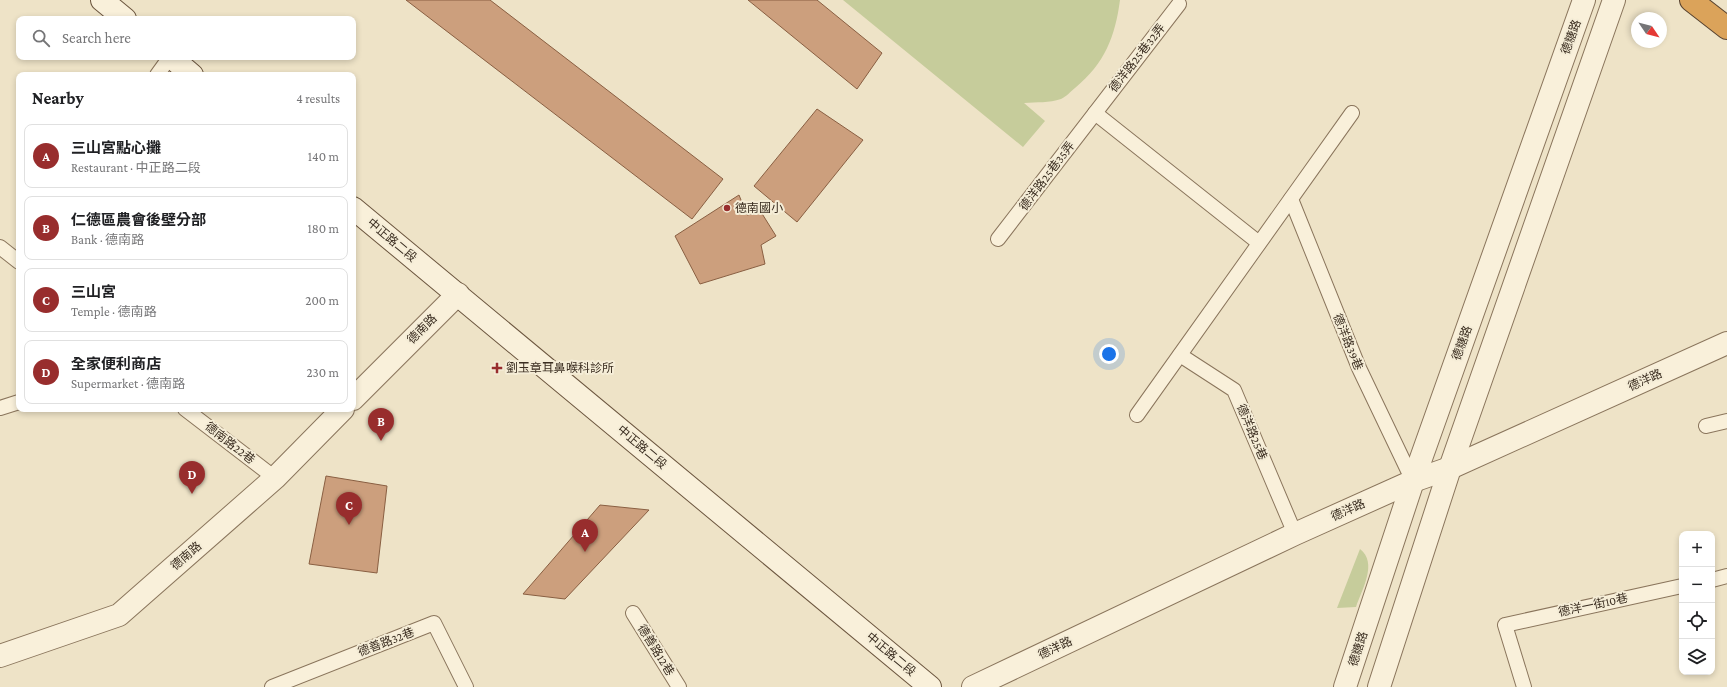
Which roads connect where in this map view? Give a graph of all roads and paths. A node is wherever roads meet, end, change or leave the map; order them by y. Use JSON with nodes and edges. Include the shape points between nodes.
{"nodes":[{"id":1,"x":102,"y":0,"type":"edge"},
{"id":2,"x":1584,"y":0,"type":"edge"},
{"id":3,"x":1614,"y":0,"type":"edge"},
{"id":4,"x":1691,"y":0,"type":"edge"},
{"id":5,"x":1179,"y":4,"type":"dead end"},
{"id":6,"x":121,"y":16,"type":"edge"},
{"id":7,"x":1727,"y":28,"type":"edge"},
{"id":8,"x":168,"y":60,"type":"edge"},
{"id":9,"x":174,"y":60,"type":"edge"},
{"id":10,"x":159,"y":72,"type":"edge"},
{"id":11,"x":188,"y":72,"type":"edge"},
{"id":12,"x":1095,"y":113,"type":"junction"},
{"id":13,"x":1352,"y":113,"type":"dead end"},
{"id":14,"x":1291,"y":199,"type":"junction"},
{"id":15,"x":356,"y":210,"type":"edge"},
{"id":16,"x":998,"y":239,"type":"dead end"},
{"id":17,"x":1259,"y":243,"type":"junction"},
{"id":18,"x":0,"y":247,"type":"edge"},
{"id":19,"x":16,"y":260,"type":"edge"},
{"id":20,"x":458,"y":294,"type":"junction"},
{"id":21,"x":1727,"y":343,"type":"edge"},
{"id":22,"x":1180,"y":355,"type":"junction"},
{"id":23,"x":356,"y":396,"type":"edge"},
{"id":24,"x":16,"y":403,"type":"edge"},
{"id":25,"x":0,"y":408,"type":"edge"},
{"id":26,"x":189,"y":412,"type":"edge"},
{"id":27,"x":340,"y":412,"type":"edge"},
{"id":28,"x":1137,"y":416,"type":"dead end"},
{"id":29,"x":1727,"y":421,"type":"edge"},
{"id":30,"x":1706,"y":426,"type":"dead end"},
{"id":31,"x":1450,"y":468,"type":"junction"},
{"id":32,"x":275,"y":478,"type":"junction"},
{"id":33,"x":1413,"y":481,"type":"junction"},
{"id":34,"x":1294,"y":534,"type":"junction"},
{"id":35,"x":1727,"y":576,"type":"edge"},
{"id":36,"x":1715,"y":579,"type":"edge"},
{"id":37,"x":1679,"y":587,"type":"edge"},
{"id":38,"x":633,"y":613,"type":"dead end"},
{"id":39,"x":0,"y":656,"type":"edge"},
{"id":40,"x":272,"y":687,"type":"edge"},
{"id":41,"x":466,"y":687,"type":"edge"},
{"id":42,"x":679,"y":687,"type":"edge"},
{"id":43,"x":930,"y":687,"type":"edge"},
{"id":44,"x":973,"y":687,"type":"edge"},
{"id":45,"x":1345,"y":687,"type":"edge"},
{"id":46,"x":1379,"y":687,"type":"edge"},
{"id":47,"x":1524,"y":687,"type":"edge"}],
"edges":[{"from":1,"to":6,"type":"street"},
{"from":2,"to":33,"type":"street","name":"德糖路"},
{"from":3,"to":31,"type":"street"},
{"from":4,"to":7,"type":"highway"},
{"from":5,"to":12,"type":"lane","name":"德洋路25巷32弄"},
{"from":8,"to":10,"type":"lane"},
{"from":9,"to":11,"type":"street"},
{"from":12,"to":16,"type":"lane","name":"德洋路25巷35弄"},
{"from":12,"to":17,"type":"lane"},
{"from":13,"to":14,"type":"lane"},
{"from":14,"to":17,"type":"lane"},
{"from":14,"to":33,"type":"lane","name":"德洋路39巷","via":[[1359,368]]},
{"from":15,"to":20,"type":"street","name":"中正路二段"},
{"from":17,"to":22,"type":"lane"},
{"from":18,"to":19,"type":"lane"},
{"from":20,"to":23,"type":"street","name":"德南路"},
{"from":20,"to":43,"type":"street","name":"中正路二段"},
{"from":21,"to":31,"type":"street","name":"德洋路"},
{"from":22,"to":28,"type":"lane"},
{"from":22,"to":34,"type":"lane","name":"德洋路25巷","via":[[1234,390]]},
{"from":24,"to":25,"type":"lane"},
{"from":26,"to":32,"type":"lane","name":"德南路22巷"},
{"from":27,"to":32,"type":"street","name":"德南路"},
{"from":29,"to":30,"type":"lane"},
{"from":31,"to":33,"type":"street","name":"德洋路"},
{"from":31,"to":46,"type":"street"},
{"from":32,"to":39,"type":"street","name":"德南路","via":[[120,615]]},
{"from":33,"to":34,"type":"street","name":"德洋路"},
{"from":33,"to":45,"type":"street","name":"德糖路"},
{"from":34,"to":44,"type":"street","name":"德洋路"},
{"from":35,"to":36,"type":"lane"},
{"from":37,"to":47,"type":"lane","name":"德洋一街10巷","via":[[1505,625]]},
{"from":38,"to":42,"type":"lane","name":"德善路12巷"},
{"from":40,"to":41,"type":"lane","name":"德善路32巷","via":[[434,623]]}]}
